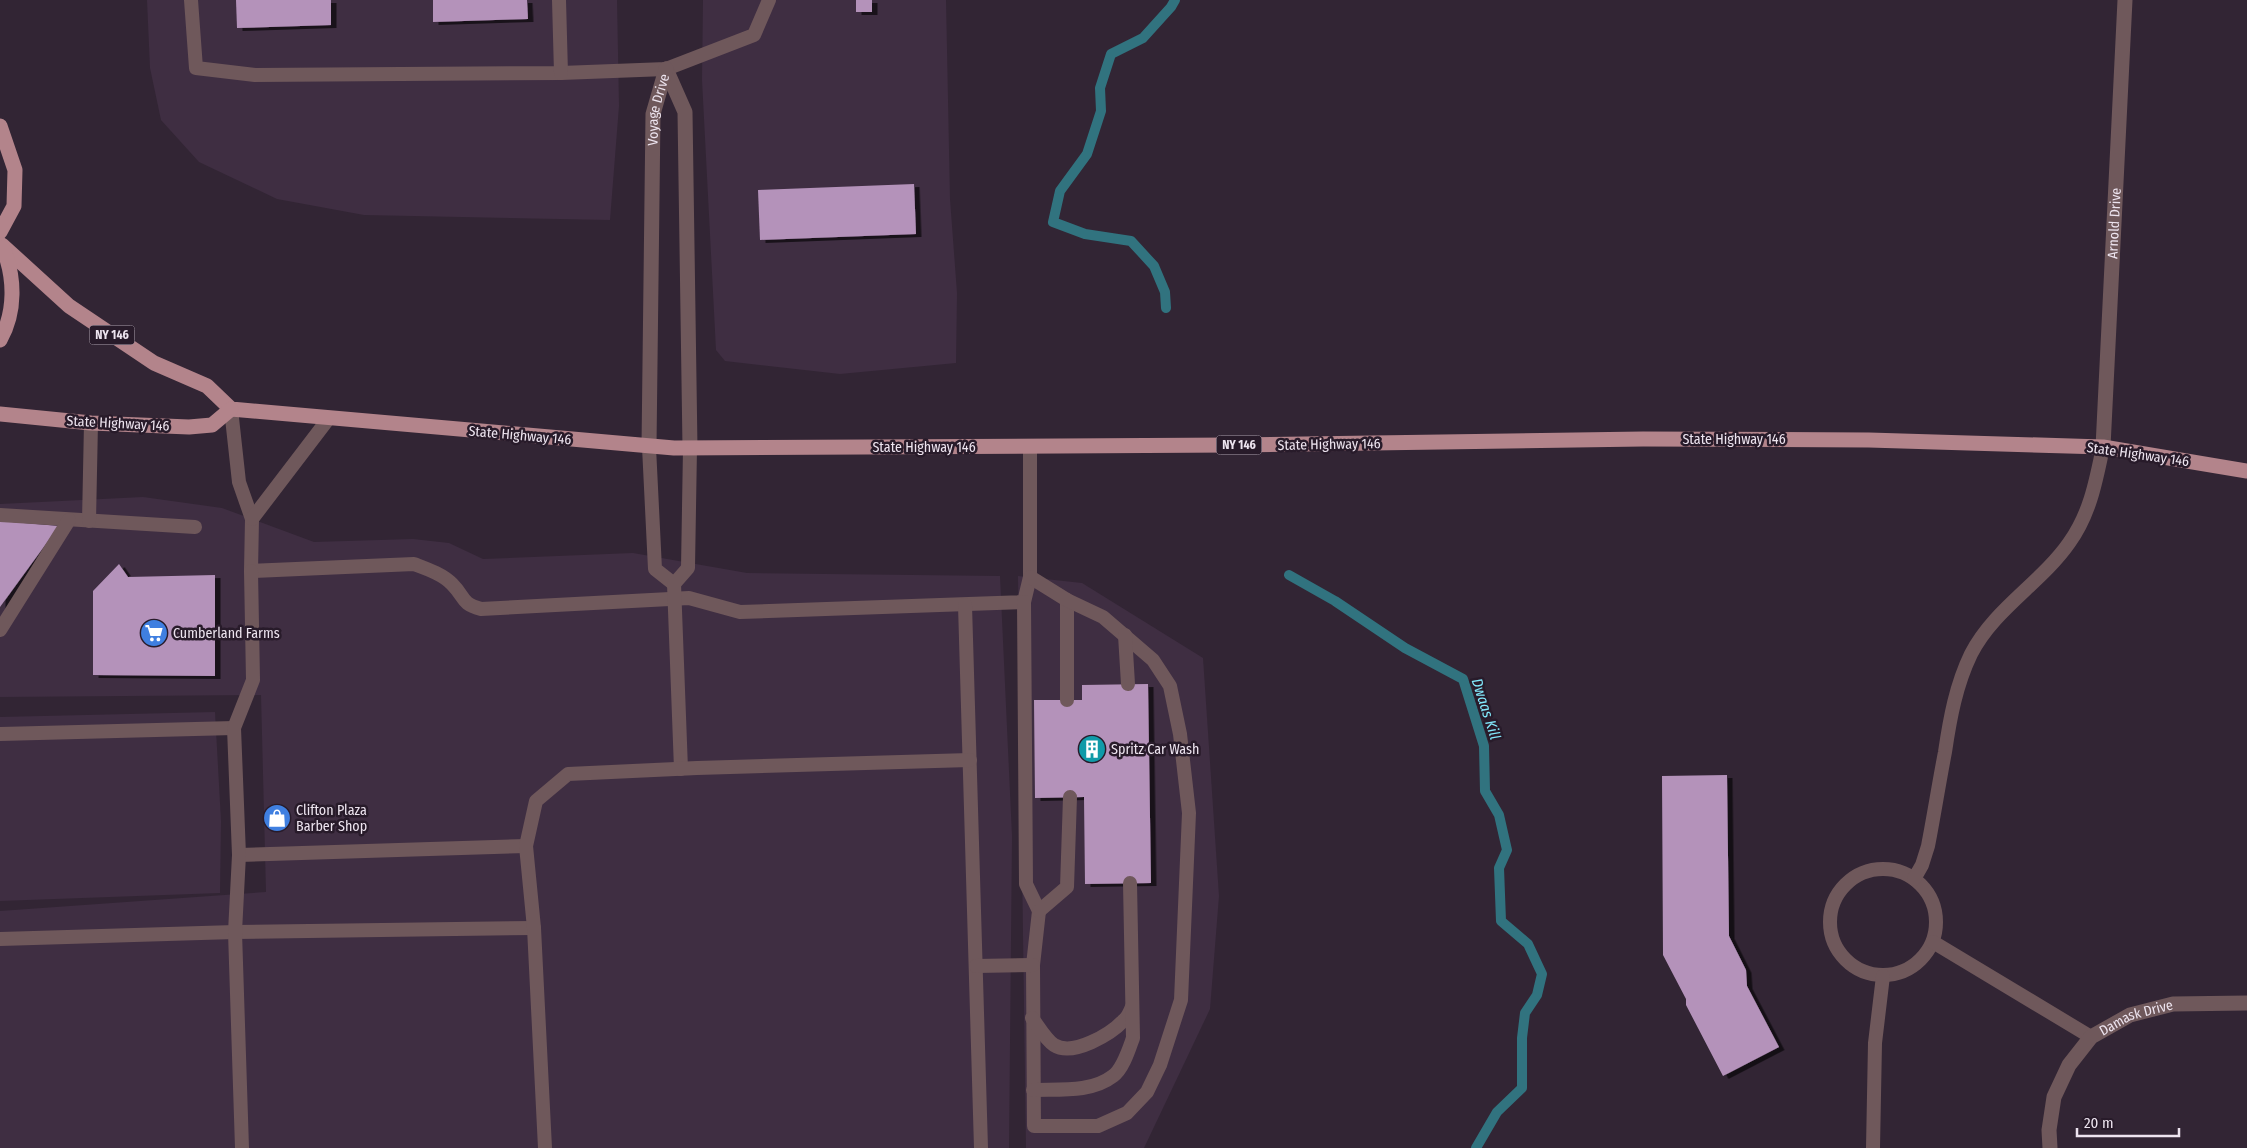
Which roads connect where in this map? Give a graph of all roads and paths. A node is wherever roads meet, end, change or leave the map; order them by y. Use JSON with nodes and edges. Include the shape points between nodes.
{"nodes":[{"id":1,"x":191,"y":0,"type":"edge"},
{"id":2,"x":559,"y":0,"type":"edge"},
{"id":3,"x":770,"y":0,"type":"edge"},
{"id":4,"x":2125,"y":0,"type":"edge"},
{"id":5,"x":666,"y":68,"type":"junction"},
{"id":6,"x":561,"y":73,"type":"junction"},
{"id":7,"x":0,"y":126,"type":"edge"},
{"id":8,"x":1,"y":239,"type":"edge"},
{"id":9,"x":0,"y":340,"type":"edge"},
{"id":10,"x":231,"y":409,"type":"junction"},
{"id":11,"x":0,"y":414,"type":"edge"},
{"id":12,"x":329,"y":418,"type":"junction"},
{"id":13,"x":91,"y":423,"type":"junction"},
{"id":14,"x":649,"y":447,"type":"junction"},
{"id":15,"x":1030,"y":447,"type":"junction"},
{"id":16,"x":2102,"y":447,"type":"junction"},
{"id":17,"x":690,"y":448,"type":"junction"},
{"id":18,"x":2247,"y":470,"type":"edge"},
{"id":19,"x":0,"y":514,"type":"edge"},
{"id":20,"x":252,"y":519,"type":"junction"},
{"id":21,"x":69,"y":520,"type":"junction"},
{"id":22,"x":89,"y":521,"type":"junction"},
{"id":23,"x":195,"y":528,"type":"dead end"},
{"id":24,"x":251,"y":571,"type":"junction"},
{"id":25,"x":1030,"y":577,"type":"junction"},
{"id":26,"x":674,"y":584,"type":"junction"},
{"id":27,"x":674,"y":600,"type":"junction"},
{"id":28,"x":1067,"y":600,"type":"junction"},
{"id":29,"x":1024,"y":602,"type":"junction"},
{"id":30,"x":965,"y":605,"type":"junction"},
{"id":31,"x":0,"y":630,"type":"edge"},
{"id":32,"x":1125,"y":635,"type":"junction"},
{"id":33,"x":1128,"y":684,"type":"dead end"},
{"id":34,"x":1067,"y":700,"type":"dead end"},
{"id":35,"x":234,"y":728,"type":"junction"},
{"id":36,"x":0,"y":734,"type":"edge"},
{"id":37,"x":970,"y":760,"type":"junction"},
{"id":38,"x":680,"y":769,"type":"junction"},
{"id":39,"x":1070,"y":797,"type":"dead end"},
{"id":40,"x":526,"y":846,"type":"junction"},
{"id":41,"x":238,"y":855,"type":"junction"},
{"id":42,"x":1914,"y":879,"type":"junction"},
{"id":43,"x":1130,"y":884,"type":"dead end"},
{"id":44,"x":1039,"y":911,"type":"junction"},
{"id":45,"x":534,"y":928,"type":"junction"},
{"id":46,"x":235,"y":932,"type":"junction"},
{"id":47,"x":0,"y":939,"type":"edge"},
{"id":48,"x":1933,"y":942,"type":"junction"},
{"id":49,"x":1033,"y":965,"type":"junction"},
{"id":50,"x":976,"y":966,"type":"junction"},
{"id":51,"x":1883,"y":976,"type":"junction"},
{"id":52,"x":2247,"y":1003,"type":"edge"},
{"id":53,"x":1132,"y":1006,"type":"junction"},
{"id":54,"x":1032,"y":1018,"type":"junction"},
{"id":55,"x":2091,"y":1036,"type":"junction"},
{"id":56,"x":1033,"y":1090,"type":"junction"},
{"id":57,"x":242,"y":1148,"type":"edge"},
{"id":58,"x":545,"y":1148,"type":"edge"},
{"id":59,"x":981,"y":1148,"type":"edge"},
{"id":60,"x":1873,"y":1148,"type":"edge"},
{"id":61,"x":2050,"y":1148,"type":"edge"}],
"edges":[{"from":1,"to":6,"type":"lane","via":[[196,68],[255,75]]},
{"from":2,"to":6,"type":"lane"},
{"from":3,"to":5,"type":"lane","via":[[754,35]]},
{"from":4,"to":16,"type":"street","name":"Arnold Drive"},
{"from":5,"to":6,"type":"lane"},
{"from":5,"to":14,"type":"street","name":"Voyage Drive","via":[[653,114]]},
{"from":5,"to":17,"type":"street","name":"Voyage Drive","via":[[684,112]]},
{"from":7,"to":8,"type":"main road","via":[[15,170],[14,206]]},
{"from":8,"to":9,"type":"main road","via":[[13,284],[11,309]]},
{"from":8,"to":10,"type":"main road","number":"NY 146","via":[[69,306],[154,363],[207,386]]},
{"from":10,"to":12,"type":"main road","name":"State Highway 146","number":"NY 146"},
{"from":10,"to":13,"type":"main road","name":"State Highway 146","via":[[212,425]]},
{"from":10,"to":20,"type":"lane","via":[[239,482]]},
{"from":11,"to":13,"type":"main road","name":"State Highway 146"},
{"from":12,"to":14,"type":"main road","name":"State Highway 146","number":"NY 146"},
{"from":12,"to":20,"type":"lane"},
{"from":13,"to":22,"type":"lane"},
{"from":14,"to":17,"type":"main road","name":"State Highway 146","number":"NY 146"},
{"from":14,"to":26,"type":"lane","via":[[655,569]]},
{"from":15,"to":16,"type":"main road","name":"State Highway 146","number":"NY 146","via":[[1643,438]]},
{"from":15,"to":17,"type":"main road","name":"State Highway 146","number":"NY 146"},
{"from":15,"to":25,"type":"lane"},
{"from":16,"to":18,"type":"main road","name":"State Highway 146","number":"NY 146"},
{"from":16,"to":42,"type":"lane","via":[[2093,496],[2068,544],[1994,621],[1972,652],[1952,706],[1928,846]]},
{"from":17,"to":26,"type":"lane","via":[[688,568]]},
{"from":19,"to":21,"type":"lane"},
{"from":20,"to":24,"type":"lane"},
{"from":21,"to":22,"type":"lane"},
{"from":21,"to":31,"type":"lane","via":[[18,592]]},
{"from":22,"to":23,"type":"lane"},
{"from":24,"to":27,"type":"lane","via":[[414,564],[432,570],[452,584],[467,605],[481,609]]},
{"from":24,"to":35,"type":"lane","via":[[253,680]]},
{"from":25,"to":28,"type":"lane"},
{"from":25,"to":29,"type":"lane"},
{"from":26,"to":27,"type":"lane"},
{"from":27,"to":30,"type":"lane","via":[[689,598],[740,612]]},
{"from":27,"to":38,"type":"lane"},
{"from":28,"to":32,"type":"lane","via":[[1103,617]]},
{"from":28,"to":34,"type":"lane"},
{"from":29,"to":30,"type":"lane"},
{"from":29,"to":44,"type":"lane","via":[[1026,884]]},
{"from":30,"to":37,"type":"lane"},
{"from":32,"to":33,"type":"lane"},
{"from":32,"to":56,"type":"lane","via":[[1153,660],[1170,686],[1180,734],[1190,813],[1181,1000],[1160,1065],[1147,1092],[1127,1112],[1098,1126],[1034,1126]]},
{"from":35,"to":36,"type":"lane"},
{"from":35,"to":41,"type":"lane"},
{"from":37,"to":38,"type":"lane"},
{"from":37,"to":50,"type":"lane"},
{"from":38,"to":40,"type":"lane","via":[[568,774],[536,801]]},
{"from":39,"to":44,"type":"lane","via":[[1067,887]]},
{"from":40,"to":41,"type":"lane"},
{"from":40,"to":45,"type":"lane"},
{"from":41,"to":46,"type":"lane"},
{"from":42,"to":48,"type":"lane","via":[[1922,884],[1933,901],[1937,922]]},
{"from":42,"to":51,"type":"lane","via":[[1904,872],[1884,868],[1863,872],[1845,883],[1833,900],[1829,921],[1833,942],[1844,960],[1862,972]]},
{"from":43,"to":53,"type":"lane"},
{"from":44,"to":49,"type":"lane"},
{"from":45,"to":46,"type":"lane"},
{"from":45,"to":58,"type":"lane"},
{"from":46,"to":47,"type":"lane"},
{"from":46,"to":57,"type":"lane"},
{"from":48,"to":51,"type":"lane","via":[[1921,960],[1904,972]]},
{"from":48,"to":55,"type":"lane"},
{"from":49,"to":50,"type":"lane"},
{"from":49,"to":54,"type":"lane"},
{"from":50,"to":59,"type":"lane"},
{"from":51,"to":60,"type":"lane","via":[[1875,1043]]},
{"from":52,"to":55,"type":"street","name":"Damask Drive","via":[[2172,1004],[2130,1014]]},
{"from":53,"to":54,"type":"lane","via":[[1126,1019],[1111,1030],[1072,1049],[1054,1045]]},
{"from":53,"to":56,"type":"lane","via":[[1133,1038],[1114,1076],[1087,1088]]},
{"from":54,"to":56,"type":"lane"},
{"from":55,"to":61,"type":"street","name":"Damask Drive","via":[[2069,1065],[2054,1097]]}]}
